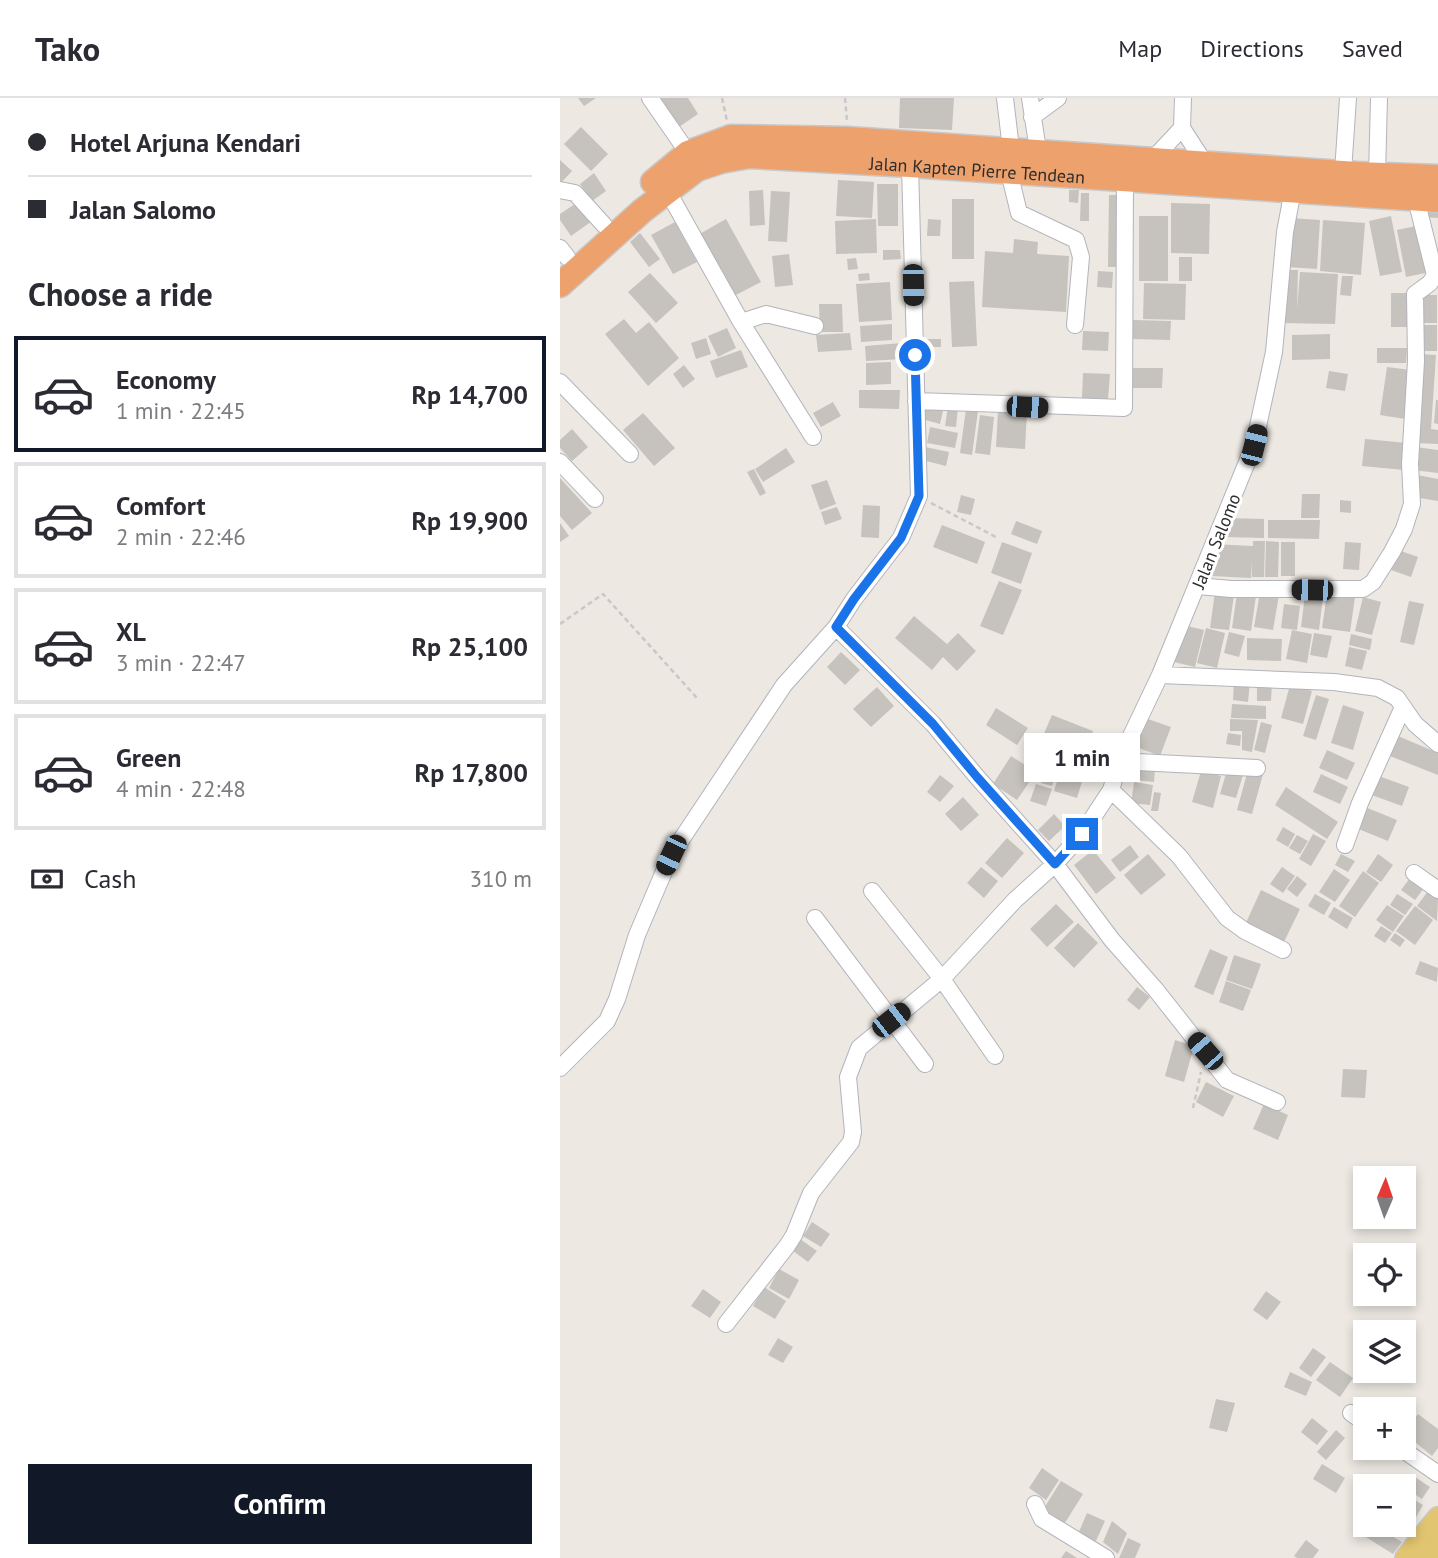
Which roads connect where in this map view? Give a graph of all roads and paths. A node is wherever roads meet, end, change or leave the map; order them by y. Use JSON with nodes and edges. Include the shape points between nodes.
{"nodes":[{"id":1,"x":650,"y":98,"type":"edge"},
{"id":2,"x":1005,"y":98,"type":"edge"},
{"id":3,"x":1030,"y":98,"type":"edge"},
{"id":4,"x":1058,"y":98,"type":"edge"},
{"id":5,"x":1182,"y":98,"type":"edge"},
{"id":6,"x":1348,"y":98,"type":"edge"},
{"id":7,"x":1379,"y":98,"type":"edge"},
{"id":8,"x":1032,"y":117,"type":"junction"},
{"id":9,"x":1182,"y":128,"type":"junction"},
{"id":10,"x":688,"y":153,"type":"junction"},
{"id":11,"x":1154,"y":158,"type":"junction"},
{"id":12,"x":1022,"y":159,"type":"junction"},
{"id":13,"x":1204,"y":162,"type":"junction"},
{"id":14,"x":910,"y":164,"type":"junction"},
{"id":15,"x":1438,"y":177,"type":"edge"},
{"id":16,"x":1358,"y":179,"type":"junction"},
{"id":17,"x":1125,"y":180,"type":"junction"},
{"id":18,"x":560,"y":190,"type":"edge"},
{"id":19,"x":667,"y":190,"type":"junction"},
{"id":20,"x":1293,"y":190,"type":"junction"},
{"id":21,"x":1427,"y":199,"type":"edge"},
{"id":22,"x":604,"y":225,"type":"junction"},
{"id":23,"x":562,"y":256,"type":"edge"},
{"id":24,"x":560,"y":285,"type":"edge"},
{"id":25,"x":741,"y":322,"type":"junction"},
{"id":26,"x":1075,"y":325,"type":"dead end"},
{"id":27,"x":815,"y":326,"type":"dead end"},
{"id":28,"x":560,"y":382,"type":"edge"},
{"id":29,"x":916,"y":401,"type":"junction"},
{"id":30,"x":813,"y":437,"type":"dead end"},
{"id":31,"x":630,"y":454,"type":"dead end"},
{"id":32,"x":560,"y":461,"type":"edge"},
{"id":33,"x":919,"y":496,"type":"junction"},
{"id":34,"x":595,"y":499,"type":"dead end"},
{"id":35,"x":996,"y":537,"type":"dead end"},
{"id":36,"x":1198,"y":586,"type":"junction"},
{"id":37,"x":560,"y":624,"type":"edge"},
{"id":38,"x":836,"y":627,"type":"junction"},
{"id":39,"x":1160,"y":675,"type":"junction"},
{"id":40,"x":697,"y":698,"type":"dead end"},
{"id":41,"x":1404,"y":707,"type":"junction"},
{"id":42,"x":1438,"y":744,"type":"edge"},
{"id":43,"x":1120,"y":759,"type":"junction"},
{"id":44,"x":1257,"y":768,"type":"dead end"},
{"id":45,"x":1111,"y":790,"type":"junction"},
{"id":46,"x":1345,"y":845,"type":"dead end"},
{"id":47,"x":1055,"y":864,"type":"junction"},
{"id":48,"x":1414,"y":873,"type":"dead end"},
{"id":49,"x":1438,"y":890,"type":"edge"},
{"id":50,"x":872,"y":891,"type":"dead end"},
{"id":51,"x":816,"y":918,"type":"dead end"},
{"id":52,"x":1283,"y":950,"type":"dead end"},
{"id":53,"x":942,"y":979,"type":"junction"},
{"id":54,"x":891,"y":1020,"type":"junction"},
{"id":55,"x":1205,"y":1051,"type":"junction"},
{"id":56,"x":995,"y":1056,"type":"dead end"},
{"id":57,"x":925,"y":1064,"type":"dead end"},
{"id":58,"x":560,"y":1068,"type":"edge"},
{"id":59,"x":1277,"y":1102,"type":"dead end"},
{"id":60,"x":1193,"y":1108,"type":"dead end"},
{"id":61,"x":726,"y":1324,"type":"dead end"},
{"id":62,"x":1416,"y":1459,"type":"edge"},
{"id":63,"x":1438,"y":1474,"type":"edge"},
{"id":64,"x":1035,"y":1504,"type":"dead end"},
{"id":65,"x":1438,"y":1518,"type":"edge"},
{"id":66,"x":1438,"y":1544,"type":"edge"},
{"id":67,"x":1106,"y":1558,"type":"edge"},
{"id":68,"x":1406,"y":1558,"type":"edge"},
{"id":69,"x":1427,"y":1558,"type":"edge"}],
"edges":[{"from":1,"to":10,"type":"street"},
{"from":2,"to":12,"type":"street"},
{"from":3,"to":8,"type":"street"},
{"from":4,"to":8,"type":"street"},
{"from":5,"to":9,"type":"street"},
{"from":6,"to":16,"type":"street"},
{"from":7,"to":16,"type":"street"},
{"from":8,"to":12,"type":"street"},
{"from":9,"to":11,"type":"street"},
{"from":9,"to":13,"type":"street"},
{"from":10,"to":12,"type":"highway","name":"Jalan Kapten Pierre Tendean","via":[[731,137],[848,139]]},
{"from":10,"to":22,"type":"highway","name":"Jalan Kapten Pierre Tendean"},
{"from":11,"to":12,"type":"highway","name":"Jalan Kapten Pierre Tendean"},
{"from":11,"to":13,"type":"highway","name":"Jalan Kapten Pierre Tendean"},
{"from":12,"to":14,"type":"highway","name":"Jalan Kapten Pierre Tendean"},
{"from":12,"to":17,"type":"highway","name":"Jalan Kapten Pierre Tendean"},
{"from":12,"to":26,"type":"street","via":[[1019,213],[1076,240],[1081,257]]},
{"from":13,"to":16,"type":"highway","name":"Jalan Kapten Pierre Tendean"},
{"from":14,"to":19,"type":"highway","name":"Jalan Kapten Pierre Tendean","via":[[749,156],[697,169]]},
{"from":14,"to":29,"type":"street"},
{"from":15,"to":16,"type":"highway","name":"Jalan Kapten Pierre Tendean"},
{"from":16,"to":20,"type":"highway","name":"Jalan Kapten Pierre Tendean"},
{"from":16,"to":21,"type":"highway","name":"Jalan Kapten Pierre Tendean"},
{"from":17,"to":20,"type":"highway","name":"Jalan Kapten Pierre Tendean"},
{"from":17,"to":29,"type":"street","via":[[1124,408]]},
{"from":18,"to":22,"type":"street","via":[[575,193]]},
{"from":19,"to":24,"type":"highway","name":"Jalan Kapten Pierre Tendean"},
{"from":19,"to":25,"type":"street"},
{"from":20,"to":36,"type":"street","name":"Jalan Salomo","via":[[1274,352],[1261,417],[1247,465]]},
{"from":21,"to":36,"type":"street","via":[[1435,275],[1415,294],[1412,504],[1392,552],[1373,582],[1363,589]]},
{"from":22,"to":23,"type":"highway","name":"Jalan Kapten Pierre Tendean"},
{"from":25,"to":27,"type":"street","via":[[766,314]]},
{"from":25,"to":30,"type":"street"},
{"from":28,"to":31,"type":"street"},
{"from":29,"to":33,"type":"street"},
{"from":32,"to":34,"type":"street"},
{"from":33,"to":35,"type":"path"},
{"from":33,"to":38,"type":"street","via":[[901,538]]},
{"from":36,"to":39,"type":"street","name":"Jalan Salomo"},
{"from":37,"to":40,"type":"path","via":[[603,594]]},
{"from":38,"to":47,"type":"street","via":[[933,724]]},
{"from":38,"to":58,"type":"street","via":[[784,685],[671,855],[607,1021]]},
{"from":39,"to":41,"type":"street","via":[[1350,683],[1388,692]]},
{"from":39,"to":43,"type":"street","name":"Jalan Salomo"},
{"from":41,"to":42,"type":"street"},
{"from":41,"to":46,"type":"street"},
{"from":43,"to":44,"type":"street"},
{"from":43,"to":45,"type":"street","name":"Jalan Salomo"},
{"from":45,"to":47,"type":"street","name":"Jalan Salomo"},
{"from":45,"to":52,"type":"street","via":[[1179,856],[1227,918]]},
{"from":47,"to":53,"type":"street","name":"Jalan Salomo"},
{"from":47,"to":55,"type":"street"},
{"from":48,"to":49,"type":"street"},
{"from":50,"to":53,"type":"street"},
{"from":51,"to":54,"type":"street"},
{"from":53,"to":54,"type":"street","name":"Jalan Salomo"},
{"from":53,"to":56,"type":"street"},
{"from":54,"to":57,"type":"street"},
{"from":54,"to":61,"type":"street","name":"Jalan Salomo","via":[[859,1048],[848,1077],[851,1142],[811,1193],[787,1246]]},
{"from":55,"to":59,"type":"street","via":[[1227,1080]]},
{"from":55,"to":60,"type":"path"},
{"from":62,"to":63,"type":"street"},
{"from":64,"to":67,"type":"street","via":[[1042,1519]]},
{"from":65,"to":68,"type":"main road"},
{"from":66,"to":69,"type":"main road"}]}
